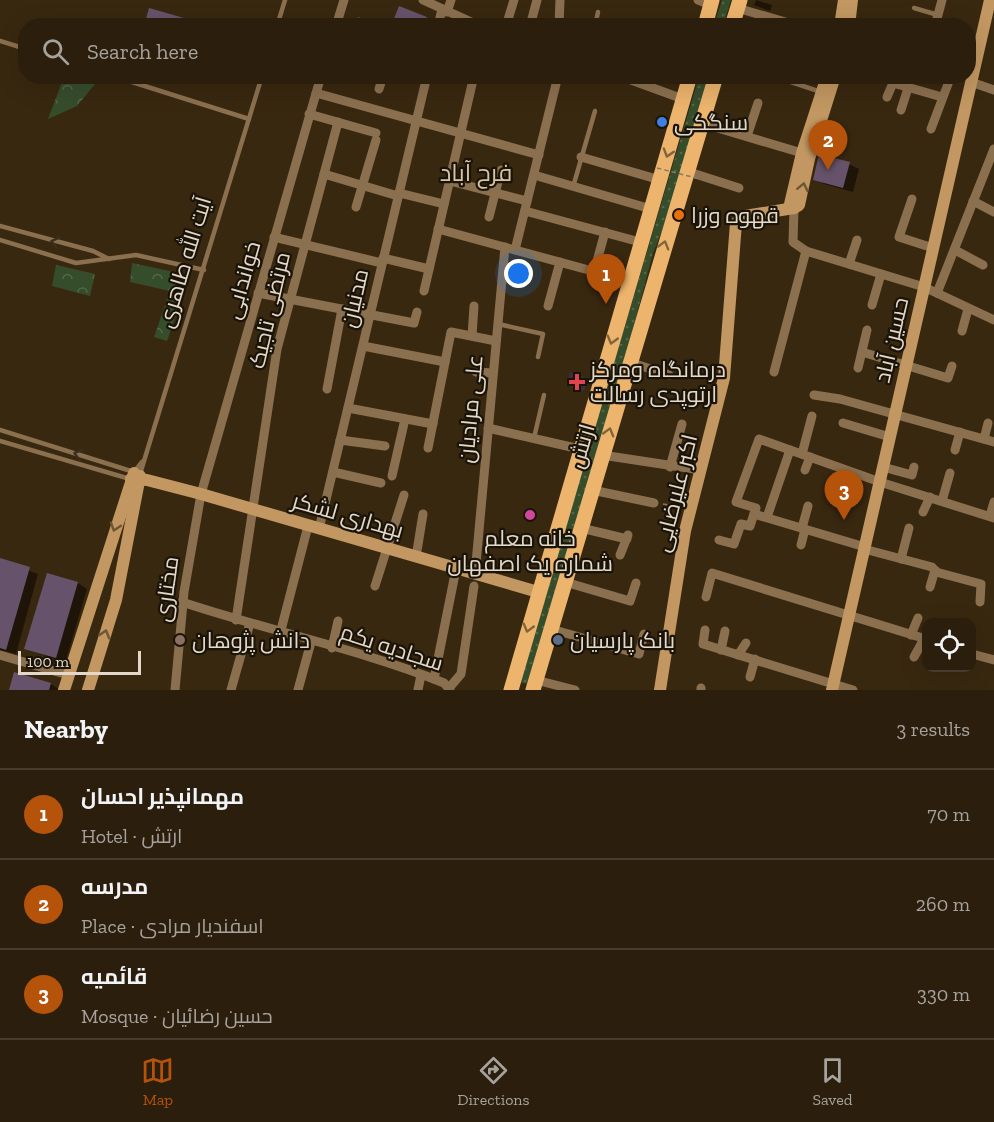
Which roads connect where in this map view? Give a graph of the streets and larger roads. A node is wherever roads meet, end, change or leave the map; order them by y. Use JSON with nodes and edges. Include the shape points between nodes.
{"nodes":[{"id":1,"x":344,"y":0,"type":"edge"},
{"id":2,"x":423,"y":0,"type":"edge"},
{"id":3,"x":451,"y":0,"type":"edge"},
{"id":4,"x":514,"y":0,"type":"edge"},
{"id":5,"x":537,"y":0,"type":"edge"},
{"id":6,"x":560,"y":0,"type":"edge"},
{"id":7,"x":844,"y":0,"type":"edge"},
{"id":8,"x":852,"y":0,"type":"edge"},
{"id":9,"x":942,"y":0,"type":"edge"},
{"id":10,"x":990,"y":0,"type":"edge"},
{"id":11,"x":707,"y":2,"type":"edge"},
{"id":12,"x":738,"y":4,"type":"edge"},
{"id":13,"x":445,"y":11,"type":"junction"},
{"id":14,"x":338,"y":18,"type":"edge"},
{"id":15,"x":442,"y":18,"type":"edge"},
{"id":16,"x":461,"y":18,"type":"edge"},
{"id":17,"x":508,"y":18,"type":"edge"},
{"id":18,"x":532,"y":18,"type":"edge"},
{"id":19,"x":559,"y":18,"type":"edge"},
{"id":20,"x":706,"y":18,"type":"edge"},
{"id":21,"x":777,"y":18,"type":"edge"},
{"id":22,"x":841,"y":18,"type":"edge"},
{"id":23,"x":850,"y":18,"type":"edge"},
{"id":24,"x":937,"y":18,"type":"edge"},
{"id":25,"x":976,"y":60,"type":"edge"},
{"id":26,"x":319,"y":84,"type":"edge"},
{"id":27,"x":381,"y":84,"type":"edge"},
{"id":28,"x":425,"y":84,"type":"edge"},
{"id":29,"x":472,"y":84,"type":"edge"},
{"id":30,"x":556,"y":84,"type":"edge"},
{"id":31,"x":648,"y":84,"type":"edge"},
{"id":32,"x":688,"y":84,"type":"edge"},
{"id":33,"x":713,"y":84,"type":"edge"},
{"id":34,"x":824,"y":84,"type":"edge"},
{"id":35,"x":832,"y":84,"type":"edge"},
{"id":36,"x":893,"y":84,"type":"edge"},
{"id":37,"x":896,"y":84,"type":"edge"},
{"id":38,"x":948,"y":84,"type":"edge"},
{"id":39,"x":971,"y":84,"type":"edge"},
{"id":40,"x":976,"y":84,"type":"edge"},
{"id":41,"x":908,"y":88,"type":"junction"},
{"id":42,"x":379,"y":89,"type":"dead end"},
{"id":43,"x":994,"y":90,"type":"edge"},
{"id":44,"x":316,"y":93,"type":"junction"},
{"id":45,"x":887,"y":97,"type":"dead end"},
{"id":46,"x":942,"y":97,"type":"junction"},
{"id":47,"x":683,"y":99,"type":"junction"},
{"id":48,"x":758,"y":103,"type":"dead end"},
{"id":49,"x":901,"y":110,"type":"dead end"},
{"id":50,"x":309,"y":114,"type":"junction"},
{"id":51,"x":416,"y":121,"type":"junction"},
{"id":52,"x":338,"y":122,"type":"junction"},
{"id":53,"x":701,"y":123,"type":"junction"},
{"id":54,"x":931,"y":129,"type":"dead end"},
{"id":55,"x":461,"y":133,"type":"junction"},
{"id":56,"x":747,"y":136,"type":"junction"},
{"id":57,"x":994,"y":149,"type":"edge"},
{"id":58,"x":802,"y":153,"type":"junction"},
{"id":59,"x":539,"y":155,"type":"junction"},
{"id":60,"x":581,"y":157,"type":"road end"},
{"id":61,"x":501,"y":170,"type":"dead end"},
{"id":62,"x":686,"y":171,"type":"junction"},
{"id":63,"x":984,"y":172,"type":"junction"},
{"id":64,"x":324,"y":174,"type":"junction"},
{"id":65,"x":658,"y":174,"type":"junction"},
{"id":66,"x":534,"y":176,"type":"junction"},
{"id":67,"x":994,"y":176,"type":"edge"},
{"id":68,"x":450,"y":181,"type":"junction"},
{"id":69,"x":363,"y":185,"type":"junction"},
{"id":70,"x":739,"y":188,"type":"dead end"},
{"id":71,"x":496,"y":193,"type":"junction"},
{"id":72,"x":399,"y":194,"type":"junction"},
{"id":73,"x":912,"y":199,"type":"dead end"},
{"id":74,"x":527,"y":201,"type":"junction"},
{"id":75,"x":973,"y":201,"type":"junction"},
{"id":76,"x":444,"y":204,"type":"junction"},
{"id":77,"x":356,"y":207,"type":"dead end"},
{"id":78,"x":794,"y":208,"type":"junction"},
{"id":79,"x":651,"y":209,"type":"junction"},
{"id":80,"x":525,"y":211,"type":"junction"},
{"id":81,"x":994,"y":212,"type":"edge"},
{"id":82,"x":489,"y":217,"type":"dead end"},
{"id":83,"x":438,"y":229,"type":"junction"},
{"id":84,"x":605,"y":232,"type":"junction"},
{"id":85,"x":274,"y":237,"type":"junction"},
{"id":86,"x":857,"y":240,"type":"dead end"},
{"id":87,"x":640,"y":242,"type":"junction"},
{"id":88,"x":304,"y":244,"type":"junction"},
{"id":89,"x":504,"y":247,"type":"junction"},
{"id":90,"x":933,"y":248,"type":"junction"},
{"id":91,"x":515,"y":250,"type":"junction"},
{"id":92,"x":955,"y":250,"type":"junction"},
{"id":93,"x":806,"y":251,"type":"junction"},
{"id":94,"x":383,"y":261,"type":"junction"},
{"id":95,"x":560,"y":262,"type":"junction"},
{"id":96,"x":849,"y":264,"type":"junction"},
{"id":97,"x":983,"y":265,"type":"dead end"},
{"id":98,"x":429,"y":269,"type":"junction"},
{"id":99,"x":594,"y":272,"type":"junction"},
{"id":100,"x":881,"y":274,"type":"junction"},
{"id":101,"x":629,"y":281,"type":"junction"},
{"id":102,"x":924,"y":287,"type":"junction"},
{"id":103,"x":424,"y":291,"type":"dead end"},
{"id":104,"x":258,"y":292,"type":"junction"},
{"id":105,"x":937,"y":293,"type":"junction"},
{"id":106,"x":289,"y":298,"type":"junction"},
{"id":107,"x":872,"y":305,"type":"dead end"},
{"id":108,"x":474,"y":306,"type":"dead end"},
{"id":109,"x":548,"y":306,"type":"dead end"},
{"id":110,"x":342,"y":309,"type":"junction"},
{"id":111,"x":968,"y":309,"type":"junction"},
{"id":112,"x":417,"y":312,"type":"dead end"},
{"id":113,"x":370,"y":314,"type":"junction"},
{"id":114,"x":994,"y":320,"type":"edge"},
{"id":115,"x":867,"y":330,"type":"dead end"},
{"id":116,"x":963,"y":332,"type":"dead end"},
{"id":117,"x":472,"y":336,"type":"junction"},
{"id":118,"x":496,"y":341,"type":"junction"},
{"id":119,"x":363,"y":345,"type":"junction"},
{"id":120,"x":862,"y":352,"type":"junction"},
{"id":121,"x":445,"y":362,"type":"junction"},
{"id":122,"x":629,"y":362,"type":"junction"},
{"id":123,"x":907,"y":365,"type":"junction"},
{"id":124,"x":952,"y":366,"type":"dead end"},
{"id":125,"x":858,"y":368,"type":"dead end"},
{"id":126,"x":476,"y":372,"type":"dead end"},
{"id":127,"x":774,"y":372,"type":"dead end"},
{"id":128,"x":493,"y":373,"type":"junction"},
{"id":129,"x":669,"y":375,"type":"dead end"},
{"id":130,"x":327,"y":389,"type":"dead end"},
{"id":131,"x":814,"y":395,"type":"dead end"},
{"id":132,"x":348,"y":408,"type":"junction"},
{"id":133,"x":895,"y":414,"type":"junction"},
{"id":134,"x":812,"y":416,"type":"dead end"},
{"id":135,"x":946,"y":416,"type":"dead end"},
{"id":136,"x":405,"y":419,"type":"junction"},
{"id":137,"x":843,"y":423,"type":"dead end"},
{"id":138,"x":988,"y":423,"type":"dead end"},
{"id":139,"x":433,"y":424,"type":"junction"},
{"id":140,"x":682,"y":424,"type":"dead end"},
{"id":141,"x":488,"y":428,"type":"junction"},
{"id":142,"x":943,"y":428,"type":"junction"},
{"id":143,"x":960,"y":432,"type":"junction"},
{"id":144,"x":890,"y":437,"type":"junction"},
{"id":145,"x":340,"y":440,"type":"junction"},
{"id":146,"x":989,"y":441,"type":"edge"},
{"id":147,"x":385,"y":446,"type":"dead end"},
{"id":148,"x":428,"y":448,"type":"dead end"},
{"id":149,"x":580,"y":449,"type":"junction"},
{"id":150,"x":790,"y":450,"type":"junction"},
{"id":151,"x":955,"y":450,"type":"dead end"},
{"id":152,"x":602,"y":455,"type":"junction"},
{"id":153,"x":806,"y":455,"type":"junction"},
{"id":154,"x":670,"y":467,"type":"junction"},
{"id":155,"x":883,"y":467,"type":"junction"},
{"id":156,"x":914,"y":467,"type":"dead end"},
{"id":157,"x":701,"y":470,"type":"junction"},
{"id":158,"x":806,"y":470,"type":"dead end"},
{"id":159,"x":333,"y":472,"type":"junction"},
{"id":160,"x":950,"y":473,"type":"dead end"},
{"id":161,"x":392,"y":476,"type":"dead end"},
{"id":162,"x":138,"y":477,"type":"junction"},
{"id":163,"x":880,"y":482,"type":"junction"},
{"id":164,"x":381,"y":483,"type":"dead end"},
{"id":165,"x":592,"y":489,"type":"junction"},
{"id":166,"x":201,"y":494,"type":"junction"},
{"id":167,"x":404,"y":495,"type":"dead end"},
{"id":168,"x":930,"y":498,"type":"junction"},
{"id":169,"x":942,"y":501,"type":"junction"},
{"id":170,"x":994,"y":502,"type":"edge"},
{"id":171,"x":654,"y":503,"type":"road end"},
{"id":172,"x":808,"y":506,"type":"dead end"},
{"id":173,"x":254,"y":510,"type":"junction"},
{"id":174,"x":923,"y":512,"type":"dead end"},
{"id":175,"x":754,"y":513,"type":"junction"},
{"id":176,"x":423,"y":514,"type":"dead end"},
{"id":177,"x":992,"y":517,"type":"edge"},
{"id":178,"x":767,"y":518,"type":"junction"},
{"id":179,"x":313,"y":527,"type":"junction"},
{"id":180,"x":581,"y":528,"type":"junction"},
{"id":181,"x":804,"y":528,"type":"junction"},
{"id":182,"x":909,"y":528,"type":"dead end"},
{"id":183,"x":719,"y":540,"type":"dead end"},
{"id":184,"x":801,"y":544,"type":"dead end"},
{"id":185,"x":864,"y":548,"type":"junction"},
{"id":186,"x":387,"y":549,"type":"junction"},
{"id":187,"x":620,"y":555,"type":"dead end"},
{"id":188,"x":416,"y":557,"type":"junction"},
{"id":189,"x":901,"y":559,"type":"junction"},
{"id":190,"x":456,"y":568,"type":"junction"},
{"id":191,"x":935,"y":570,"type":"junction"},
{"id":192,"x":474,"y":580,"type":"junction"},
{"id":193,"x":565,"y":582,"type":"junction"},
{"id":194,"x":636,"y":583,"type":"dead end"},
{"id":195,"x":375,"y":586,"type":"dead end"},
{"id":196,"x":930,"y":586,"type":"dead end"},
{"id":197,"x":94,"y":590,"type":"junction"},
{"id":198,"x":538,"y":592,"type":"junction"},
{"id":199,"x":706,"y":597,"type":"dead end"},
{"id":200,"x":116,"y":600,"type":"junction"},
{"id":201,"x":182,"y":602,"type":"junction"},
{"id":202,"x":980,"y":602,"type":"dead end"},
{"id":203,"x":849,"y":615,"type":"junction"},
{"id":204,"x":918,"y":618,"type":"dead end"},
{"id":205,"x":236,"y":620,"type":"junction"},
{"id":206,"x":338,"y":621,"type":"dead end"},
{"id":207,"x":250,"y":623,"type":"junction"},
{"id":208,"x":551,"y":629,"type":"junction"},
{"id":209,"x":281,"y":630,"type":"junction"},
{"id":210,"x":705,"y":630,"type":"dead end"},
{"id":211,"x":725,"y":631,"type":"dead end"},
{"id":212,"x":644,"y":634,"type":"dead end"},
{"id":213,"x":911,"y":634,"type":"junction"},
{"id":214,"x":922,"y":638,"type":"edge"},
{"id":215,"x":311,"y":642,"type":"junction"},
{"id":216,"x":746,"y":643,"type":"dead end"},
{"id":217,"x":922,"y":645,"type":"edge"},
{"id":218,"x":332,"y":648,"type":"junction"},
{"id":219,"x":721,"y":650,"type":"junction"},
{"id":220,"x":0,"y":655,"type":"edge"},
{"id":221,"x":738,"y":655,"type":"junction"},
{"id":222,"x":976,"y":655,"type":"edge"},
{"id":223,"x":914,"y":657,"type":"dead end"},
{"id":224,"x":755,"y":659,"type":"junction"},
{"id":225,"x":994,"y":660,"type":"edge"},
{"id":226,"x":68,"y":675,"type":"junction"},
{"id":227,"x":421,"y":675,"type":"junction"},
{"id":228,"x":750,"y":677,"type":"dead end"},
{"id":229,"x":434,"y":679,"type":"junction"},
{"id":230,"x":534,"y":685,"type":"edge"},
{"id":231,"x":833,"y":687,"type":"edge"},
{"id":232,"x":449,"y":689,"type":"edge"},
{"id":233,"x":63,"y":690,"type":"edge"},
{"id":234,"x":88,"y":690,"type":"edge"},
{"id":235,"x":175,"y":690,"type":"edge"},
{"id":236,"x":231,"y":690,"type":"edge"},
{"id":237,"x":298,"y":690,"type":"edge"},
{"id":238,"x":418,"y":690,"type":"edge"},
{"id":239,"x":511,"y":690,"type":"edge"},
{"id":240,"x":575,"y":690,"type":"edge"},
{"id":241,"x":660,"y":690,"type":"edge"},
{"id":242,"x":853,"y":690,"type":"edge"}],
"edges":[{"from":1,"to":14,"type":"street"},
{"from":2,"to":13,"type":"street"},
{"from":3,"to":13,"type":"street"},
{"from":4,"to":17,"type":"street"},
{"from":5,"to":18,"type":"street"},
{"from":6,"to":19,"type":"street"},
{"from":7,"to":22,"type":"street"},
{"from":8,"to":23,"type":"street"},
{"from":9,"to":24,"type":"street"},
{"from":10,"to":25,"type":"street","name":"حسین آباد"},
{"from":11,"to":20,"type":"main road"},
{"from":12,"to":21,"type":"street"},
{"from":13,"to":15,"type":"street"},
{"from":13,"to":16,"type":"street"},
{"from":26,"to":44,"type":"street","name":"خواندابی"},
{"from":27,"to":42,"type":"street"},
{"from":28,"to":51,"type":"street","name":"مدنیان"},
{"from":29,"to":55,"type":"street"},
{"from":30,"to":59,"type":"street"},
{"from":31,"to":47,"type":"street"},
{"from":32,"to":47,"type":"main road","name":"ارتش"},
{"from":33,"to":53,"type":"main road","name":"ارتش"},
{"from":34,"to":58,"type":"street"},
{"from":78,"to":35,"type":"street","one_way":true,"via":[[799,205]]},
{"from":36,"to":45,"type":"street"},
{"from":37,"to":41,"type":"street"},
{"from":38,"to":46,"type":"street"},
{"from":39,"to":90,"type":"street","name":"حسین آباد"},
{"from":40,"to":43,"type":"street"},
{"from":41,"to":46,"type":"street"},
{"from":41,"to":49,"type":"street"},
{"from":44,"to":50,"type":"street","name":"خواندابی"},
{"from":44,"to":51,"type":"street"},
{"from":46,"to":54,"type":"street"},
{"from":47,"to":65,"type":"main road","name":"ارتش","one_way":true},
{"from":48,"to":56,"type":"street"},
{"from":50,"to":52,"type":"street"},
{"from":50,"to":85,"type":"street","name":"خواندابی"},
{"from":51,"to":55,"type":"street"},
{"from":51,"to":72,"type":"street","name":"مدنیان"},
{"from":52,"to":64,"type":"street","name":"مرتضی تاجیک"},
{"from":52,"to":69,"type":"street","via":[[376,136]]},
{"from":53,"to":56,"type":"street"},
{"from":53,"to":62,"type":"main road","name":"ارتش"},
{"from":55,"to":59,"type":"street"},
{"from":55,"to":68,"type":"street"},
{"from":56,"to":58,"type":"street"},
{"from":57,"to":63,"type":"street"},
{"from":58,"to":78,"type":"street","via":[[790,204]]},
{"from":59,"to":66,"type":"street"},
{"from":60,"to":65,"type":"street"},
{"from":61,"to":71,"type":"street"},
{"from":62,"to":70,"type":"street"},
{"from":122,"to":62,"type":"main road","name":"ارتش","one_way":true},
{"from":63,"to":67,"type":"street"},
{"from":63,"to":75,"type":"street"},
{"from":64,"to":69,"type":"street"},
{"from":64,"to":88,"type":"street","name":"مرتضی تاجیک"},
{"from":65,"to":79,"type":"main road","name":"ارتش"},
{"from":66,"to":74,"type":"street"},
{"from":66,"to":79,"type":"street"},
{"from":68,"to":71,"type":"street"},
{"from":68,"to":76,"type":"street"},
{"from":69,"to":72,"type":"street"},
{"from":69,"to":77,"type":"street"},
{"from":71,"to":74,"type":"street"},
{"from":71,"to":82,"type":"street"},
{"from":72,"to":76,"type":"street"},
{"from":72,"to":94,"type":"street","name":"مدنیان"},
{"from":73,"to":90,"type":"street","via":[[899,237]]},
{"from":74,"to":80,"type":"street"},
{"from":75,"to":81,"type":"street"},
{"from":75,"to":92,"type":"street"},
{"from":76,"to":83,"type":"street"},
{"from":78,"to":93,"type":"street","via":[[793,242]]},
{"from":78,"to":157,"type":"street","name":"اکبر علیرضایی","via":[[745,216],[736,223],[724,378]]},
{"from":79,"to":87,"type":"main road","name":"ارتش"},
{"from":80,"to":84,"type":"street"},
{"from":80,"to":91,"type":"street"},
{"from":83,"to":89,"type":"street"},
{"from":83,"to":98,"type":"street"},
{"from":84,"to":87,"type":"street"},
{"from":84,"to":99,"type":"street"},
{"from":85,"to":88,"type":"street"},
{"from":85,"to":104,"type":"street","name":"خواندابی"},
{"from":86,"to":96,"type":"street"},
{"from":87,"to":101,"type":"main road","name":"ارتش"},
{"from":88,"to":94,"type":"street"},
{"from":88,"to":106,"type":"street","name":"مرتضی تاجیک"},
{"from":89,"to":91,"type":"street"},
{"from":89,"to":118,"type":"street","name":"علی مرادیان"},
{"from":90,"to":102,"type":"street","name":"حسین آباد"},
{"from":91,"to":95,"type":"street"},
{"from":92,"to":97,"type":"street"},
{"from":92,"to":105,"type":"street"},
{"from":93,"to":96,"type":"street"},
{"from":93,"to":127,"type":"street"},
{"from":94,"to":98,"type":"street"},
{"from":94,"to":113,"type":"street","name":"مدنیان"},
{"from":95,"to":99,"type":"street"},
{"from":95,"to":109,"type":"street"},
{"from":96,"to":100,"type":"street"},
{"from":98,"to":103,"type":"street"},
{"from":99,"to":101,"type":"street"},
{"from":100,"to":102,"type":"street"},
{"from":100,"to":107,"type":"street"},
{"from":101,"to":149,"type":"main road","name":"ارتش","one_way":true},
{"from":102,"to":105,"type":"street"},
{"from":102,"to":123,"type":"street","name":"حسین آباد"},
{"from":104,"to":106,"type":"street"},
{"from":104,"to":166,"type":"street","name":"خواندابی"},
{"from":105,"to":111,"type":"street"},
{"from":106,"to":110,"type":"street"},
{"from":106,"to":173,"type":"street","name":"مرتضی تاجیک","via":[[277,350]]},
{"from":108,"to":117,"type":"street"},
{"from":110,"to":113,"type":"street"},
{"from":110,"to":130,"type":"street"},
{"from":111,"to":114,"type":"street"},
{"from":111,"to":116,"type":"street"},
{"from":112,"to":113,"type":"street","via":[[414,323]]},
{"from":113,"to":119,"type":"street","name":"مدنیان"},
{"from":115,"to":120,"type":"street"},
{"from":117,"to":118,"type":"street"},
{"from":117,"to":121,"type":"street","via":[[451,332]]},
{"from":118,"to":128,"type":"street","name":"علی مرادیان"},
{"from":119,"to":121,"type":"street"},
{"from":119,"to":132,"type":"street","name":"مدنیان"},
{"from":120,"to":123,"type":"street"},
{"from":120,"to":125,"type":"street"},
{"from":121,"to":139,"type":"street"},
{"from":122,"to":129,"type":"street"},
{"from":152,"to":122,"type":"main road","name":"ارتش","one_way":true},
{"from":123,"to":124,"type":"street","via":[[948,378]]},
{"from":123,"to":133,"type":"street","name":"حسین آباد"},
{"from":126,"to":128,"type":"street"},
{"from":128,"to":141,"type":"street","name":"علی مرادیان"},
{"from":131,"to":133,"type":"street"},
{"from":132,"to":136,"type":"street"},
{"from":132,"to":145,"type":"street","name":"مدنیان"},
{"from":133,"to":142,"type":"street"},
{"from":133,"to":144,"type":"street","name":"حسین آباد"},
{"from":134,"to":153,"type":"street"},
{"from":135,"to":142,"type":"street"},
{"from":136,"to":139,"type":"street"},
{"from":136,"to":161,"type":"street"},
{"from":137,"to":144,"type":"street"},
{"from":138,"to":146,"type":"street"},
{"from":139,"to":148,"type":"street"},
{"from":140,"to":154,"type":"street"},
{"from":141,"to":149,"type":"street"},
{"from":141,"to":192,"type":"street","name":"علی مرادیان"},
{"from":142,"to":143,"type":"street"},
{"from":143,"to":146,"type":"street"},
{"from":143,"to":151,"type":"street"},
{"from":144,"to":155,"type":"street","name":"حسین آباد"},
{"from":145,"to":147,"type":"street"},
{"from":145,"to":159,"type":"street","name":"مدنیان"},
{"from":149,"to":198,"type":"main road","name":"ارتش"},
{"from":150,"to":153,"type":"street"},
{"from":150,"to":175,"type":"street","via":[[759,439],[736,502],[756,508]]},
{"from":150,"to":178,"type":"street"},
{"from":152,"to":154,"type":"street"},
{"from":152,"to":165,"type":"main road","name":"ارتش"},
{"from":153,"to":158,"type":"street"},
{"from":153,"to":163,"type":"street"},
{"from":154,"to":157,"type":"street"},
{"from":155,"to":156,"type":"street","via":[[912,475]]},
{"from":155,"to":163,"type":"street","name":"حسین آباد"},
{"from":157,"to":241,"type":"street","name":"اکبر علیرضایی","via":[[683,543]]},
{"from":159,"to":164,"type":"street"},
{"from":159,"to":179,"type":"street","name":"مدنیان"},
{"from":160,"to":169,"type":"street"},
{"from":162,"to":166,"type":"street","name":"بهداری لشکر"},
{"from":162,"to":197,"type":"street","one_way":true},
{"from":162,"to":200,"type":"street"},
{"from":163,"to":168,"type":"street"},
{"from":163,"to":185,"type":"street","name":"حسین آباد"},
{"from":165,"to":171,"type":"street"},
{"from":165,"to":180,"type":"main road","name":"ارتش"},
{"from":166,"to":173,"type":"street","name":"بهداری لشکر"},
{"from":166,"to":201,"type":"street","name":"مختاری"},
{"from":167,"to":186,"type":"street"},
{"from":168,"to":169,"type":"street"},
{"from":168,"to":174,"type":"street"},
{"from":169,"to":177,"type":"street"},
{"from":170,"to":177,"type":"street"},
{"from":172,"to":181,"type":"street"},
{"from":173,"to":179,"type":"street","name":"بهداری لشکر"},
{"from":173,"to":205,"type":"street","name":"مرتضی تاجیک"},
{"from":175,"to":178,"type":"street"},
{"from":175,"to":183,"type":"street","via":[[750,526],[741,524],[734,544]]},
{"from":176,"to":188,"type":"street"},
{"from":178,"to":181,"type":"street"},
{"from":179,"to":186,"type":"street","name":"بهداری لشکر"},
{"from":179,"to":209,"type":"street","name":"مدنیان"},
{"from":180,"to":187,"type":"street","via":[[628,537]]},
{"from":180,"to":193,"type":"main road","name":"ارتش"},
{"from":181,"to":184,"type":"street"},
{"from":181,"to":185,"type":"street"},
{"from":182,"to":189,"type":"street"},
{"from":185,"to":189,"type":"street"},
{"from":185,"to":203,"type":"street","name":"حسین آباد"},
{"from":186,"to":188,"type":"street","name":"بهداری لشکر"},
{"from":186,"to":195,"type":"street"},
{"from":188,"to":190,"type":"street","name":"بهداری لشکر"},
{"from":189,"to":191,"type":"street"},
{"from":190,"to":192,"type":"street","name":"بهداری لشکر"},
{"from":190,"to":229,"type":"street"},
{"from":191,"to":196,"type":"street"},
{"from":191,"to":202,"type":"street","via":[[981,584]]},
{"from":192,"to":198,"type":"street","name":"بهداری لشکر"},
{"from":192,"to":232,"type":"street","name":"علی مرادیان","via":[[461,674]]},
{"from":193,"to":194,"type":"street","via":[[630,601]]},
{"from":193,"to":208,"type":"main road","name":"ارتش"},
{"from":197,"to":200,"type":"street","via":[[105,583],[112,587]]},
{"from":197,"to":226,"type":"street"},
{"from":198,"to":239,"type":"main road","name":"ارتش","one_way":true},
{"from":199,"to":203,"type":"street","via":[[712,573]]},
{"from":234,"to":200,"type":"street","one_way":true},
{"from":201,"to":205,"type":"street","name":"سجادیه یکم"},
{"from":201,"to":235,"type":"street","name":"مختاری"},
{"from":203,"to":213,"type":"street"},
{"from":203,"to":231,"type":"street","name":"حسین آباد"},
{"from":204,"to":213,"type":"street"},
{"from":205,"to":207,"type":"street","name":"سجادیه یکم"},
{"from":206,"to":218,"type":"street"},
{"from":207,"to":209,"type":"street","name":"سجادیه یکم"},
{"from":207,"to":236,"type":"street"},
{"from":208,"to":212,"type":"street","via":[[639,654]]},
{"from":208,"to":230,"type":"main road","name":"ارتش"},
{"from":209,"to":215,"type":"street","name":"سجادیه یکم"},
{"from":210,"to":219,"type":"street","via":[[703,644]]},
{"from":211,"to":219,"type":"street"},
{"from":213,"to":214,"type":"street"},
{"from":215,"to":218,"type":"street","name":"سجادیه یکم"},
{"from":215,"to":237,"type":"street"},
{"from":216,"to":221,"type":"street"},
{"from":217,"to":223,"type":"street"},
{"from":218,"to":227,"type":"street","name":"سجادیه یکم","via":[[392,663]]},
{"from":219,"to":221,"type":"street"},
{"from":220,"to":226,"type":"street"},
{"from":221,"to":224,"type":"street"},
{"from":222,"to":225,"type":"street"},
{"from":224,"to":228,"type":"street"},
{"from":224,"to":231,"type":"street"},
{"from":226,"to":233,"type":"street"},
{"from":227,"to":229,"type":"street","name":"سجادیه یکم"},
{"from":227,"to":238,"type":"street"},
{"from":229,"to":232,"type":"street","name":"سجادیه یکم"},
{"from":230,"to":240,"type":"street"},
{"from":231,"to":242,"type":"street"}]}
